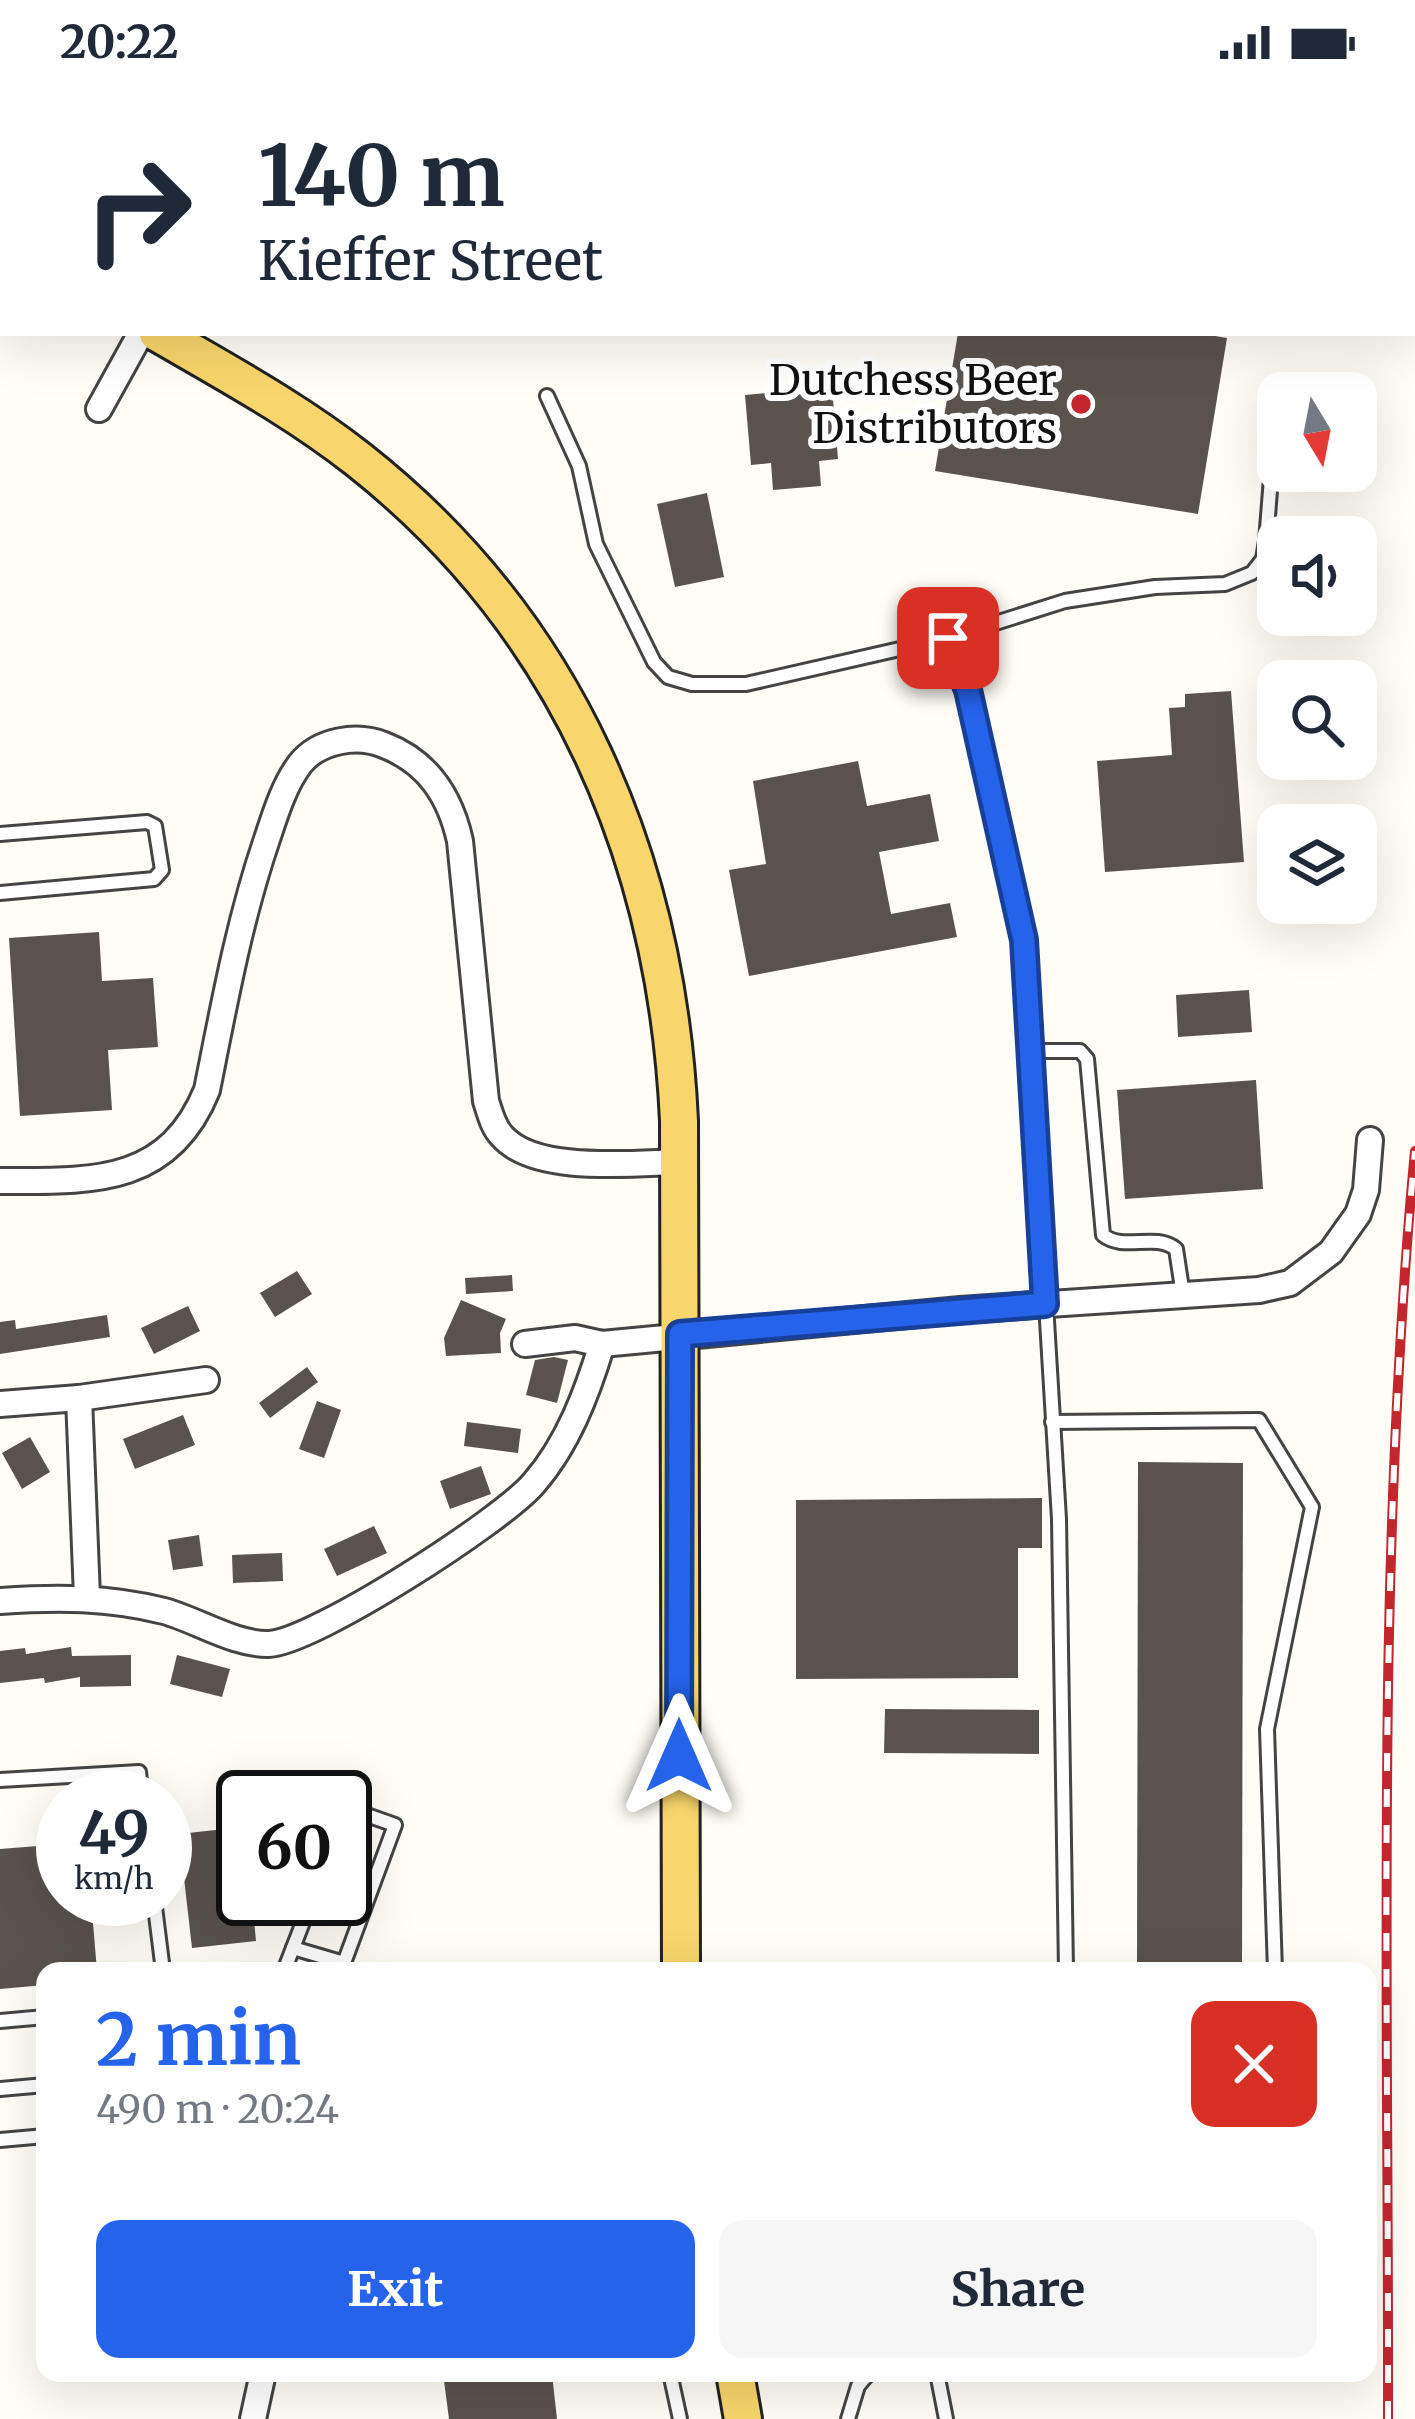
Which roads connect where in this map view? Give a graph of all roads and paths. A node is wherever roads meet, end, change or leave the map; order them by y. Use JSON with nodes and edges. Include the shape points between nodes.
{"nodes":[{"id":1,"x":139,"y":336,"type":"edge"},
{"id":2,"x":163,"y":336,"type":"edge"},
{"id":3,"x":547,"y":396,"type":"dead end"},
{"id":4,"x":99,"y":409,"type":"dead end"},
{"id":5,"x":1270,"y":492,"type":"edge"},
{"id":6,"x":948,"y":638,"type":"junction"},
{"id":7,"x":0,"y":834,"type":"edge"},
{"id":8,"x":0,"y":892,"type":"edge"},
{"id":9,"x":1032,"y":1051,"type":"junction"},
{"id":10,"x":1370,"y":1140,"type":"dead end"},
{"id":11,"x":680,"y":1162,"type":"junction"},
{"id":12,"x":0,"y":1181,"type":"edge"},
{"id":13,"x":1183,"y":1295,"type":"junction"},
{"id":14,"x":1045,"y":1304,"type":"junction"},
{"id":15,"x":680,"y":1334,"type":"junction"},
{"id":16,"x":525,"y":1344,"type":"dead end"},
{"id":17,"x":602,"y":1344,"type":"junction"},
{"id":18,"x":206,"y":1380,"type":"dead end"},
{"id":19,"x":80,"y":1398,"type":"junction"},
{"id":20,"x":0,"y":1404,"type":"edge"},
{"id":21,"x":1052,"y":1422,"type":"junction"},
{"id":22,"x":87,"y":1597,"type":"junction"},
{"id":23,"x":0,"y":1601,"type":"edge"},
{"id":24,"x":36,"y":1778,"type":"edge"},
{"id":25,"x":0,"y":1780,"type":"edge"},
{"id":26,"x":372,"y":1817,"type":"edge"},
{"id":27,"x":372,"y":1888,"type":"edge"},
{"id":28,"x":157,"y":1926,"type":"edge"},
{"id":29,"x":302,"y":1926,"type":"edge"},
{"id":30,"x":358,"y":1926,"type":"edge"},
{"id":31,"x":293,"y":1948,"type":"junction"},
{"id":32,"x":162,"y":1962,"type":"edge"},
{"id":33,"x":288,"y":1962,"type":"edge"},
{"id":34,"x":338,"y":1962,"type":"edge"},
{"id":35,"x":345,"y":1962,"type":"edge"},
{"id":36,"x":681,"y":1962,"type":"edge"},
{"id":37,"x":1066,"y":1962,"type":"edge"},
{"id":38,"x":1275,"y":1962,"type":"edge"},
{"id":39,"x":36,"y":2018,"type":"edge"},
{"id":40,"x":0,"y":2021,"type":"edge"},
{"id":41,"x":36,"y":2086,"type":"edge"},
{"id":42,"x":0,"y":2089,"type":"edge"},
{"id":43,"x":36,"y":2137,"type":"edge"},
{"id":44,"x":0,"y":2140,"type":"edge"},
{"id":45,"x":260,"y":2382,"type":"edge"},
{"id":46,"x":672,"y":2382,"type":"edge"},
{"id":47,"x":737,"y":2382,"type":"edge"},
{"id":48,"x":861,"y":2382,"type":"edge"},
{"id":49,"x":939,"y":2382,"type":"edge"},
{"id":50,"x":253,"y":2419,"type":"edge"},
{"id":51,"x":680,"y":2419,"type":"edge"},
{"id":52,"x":743,"y":2419,"type":"edge"},
{"id":53,"x":848,"y":2419,"type":"edge"},
{"id":54,"x":946,"y":2419,"type":"edge"}],
"edges":[{"from":1,"to":4,"type":"street"},
{"from":2,"to":11,"type":"main road","via":[[305,422],[393,488],[488,589],[544,667],[592,752],[643,879],[669,1001]]},
{"from":3,"to":6,"type":"lane","via":[[579,466],[596,544],[668,677],[746,683]]},
{"from":5,"to":6,"type":"lane","via":[[1263,559],[1252,573],[1225,584],[1065,602]]},
{"from":6,"to":9,"type":"lane","via":[[968,690],[1018,907]]},
{"from":7,"to":8,"type":"lane","via":[[147,822],[155,826],[162,870],[154,879]]},
{"from":9,"to":13,"type":"lane","via":[[1080,1051],[1087,1059],[1103,1235],[1114,1243],[1166,1241],[1176,1249]]},
{"from":9,"to":14,"type":"lane"},
{"from":10,"to":13,"type":"street","via":[[1358,1214],[1302,1276],[1259,1290]]},
{"from":11,"to":12,"type":"street","via":[[538,1157],[504,1140],[486,1101],[454,816],[438,783],[406,755],[352,739],[326,744],[298,766],[277,809],[196,1118],[149,1163],[57,1181]]},
{"from":11,"to":15,"type":"main road"},
{"from":13,"to":14,"type":"street"},
{"from":14,"to":15,"type":"street"},
{"from":14,"to":21,"type":"lane"},
{"from":15,"to":17,"type":"street"},
{"from":15,"to":36,"type":"main road"},
{"from":16,"to":17,"type":"street"},
{"from":17,"to":22,"type":"street","via":[[564,1442],[533,1485],[341,1615],[285,1642],[257,1643]]},
{"from":18,"to":19,"type":"street"},
{"from":19,"to":20,"type":"street"},
{"from":19,"to":22,"type":"street"},
{"from":21,"to":37,"type":"lane"},
{"from":21,"to":38,"type":"lane","via":[[1258,1420],[1312,1507],[1267,1729]]},
{"from":22,"to":23,"type":"street"},
{"from":24,"to":25,"type":"lane"},
{"from":26,"to":27,"type":"lane","via":[[395,1825]]},
{"from":28,"to":32,"type":"lane"},
{"from":29,"to":31,"type":"lane"},
{"from":30,"to":35,"type":"lane"},
{"from":31,"to":33,"type":"lane"},
{"from":31,"to":34,"type":"lane"},
{"from":39,"to":40,"type":"lane"},
{"from":41,"to":42,"type":"lane"},
{"from":43,"to":44,"type":"lane"},
{"from":45,"to":50,"type":"street"},
{"from":46,"to":51,"type":"lane"},
{"from":47,"to":52,"type":"main road"},
{"from":48,"to":53,"type":"lane"},
{"from":49,"to":54,"type":"lane"}]}
